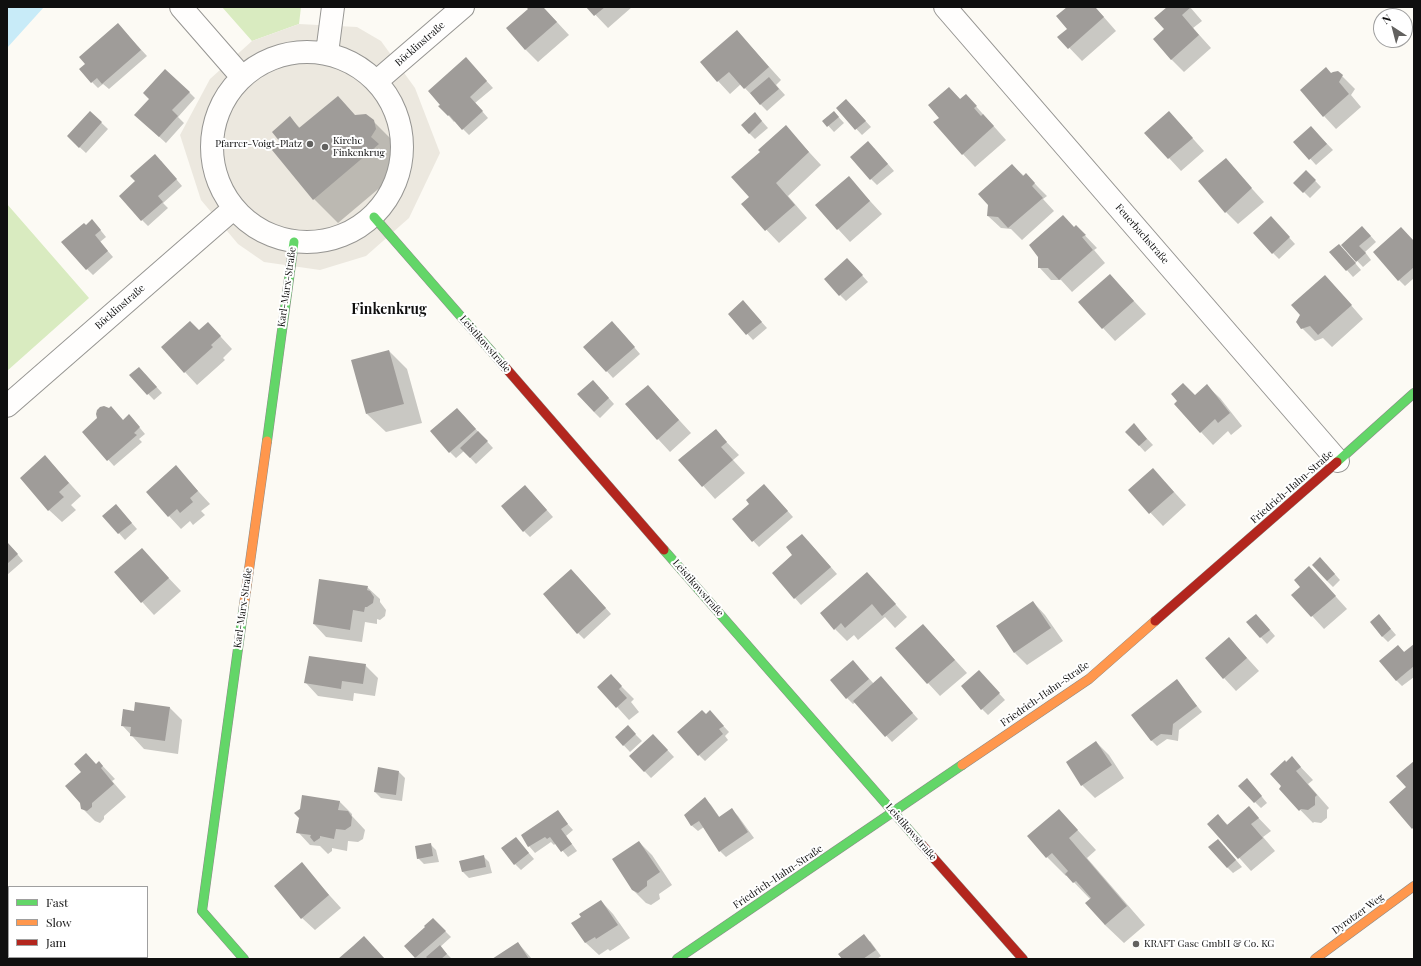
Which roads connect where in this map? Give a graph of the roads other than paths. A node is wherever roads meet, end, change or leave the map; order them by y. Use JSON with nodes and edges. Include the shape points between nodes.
{"nodes":[{"id":1,"x":181,"y":7,"type":"edge"},
{"id":2,"x":333,"y":7,"type":"edge"},
{"id":3,"x":463,"y":7,"type":"edge"},
{"id":4,"x":945,"y":7,"type":"edge"},
{"id":5,"x":327,"y":53,"type":"junction"},
{"id":6,"x":242,"y":77,"type":"junction"},
{"id":7,"x":377,"y":81,"type":"junction"},
{"id":8,"x":234,"y":209,"type":"junction"},
{"id":9,"x":374,"y":217,"type":"junction"},
{"id":10,"x":294,"y":242,"type":"junction"},
{"id":11,"x":1414,"y":394,"type":"edge"},
{"id":12,"x":7,"y":406,"type":"edge"},
{"id":13,"x":1338,"y":461,"type":"junction"},
{"id":14,"x":893,"y":812,"type":"junction"},
{"id":15,"x":1414,"y":886,"type":"edge"},
{"id":16,"x":244,"y":959,"type":"edge"},
{"id":17,"x":677,"y":959,"type":"edge"},
{"id":18,"x":1023,"y":959,"type":"edge"},
{"id":19,"x":1315,"y":959,"type":"edge"}],
"edges":[{"from":1,"to":6,"type":"street"},
{"from":2,"to":5,"type":"street"},
{"from":3,"to":7,"type":"street","name":"Böcklinstraße"},
{"from":4,"to":13,"type":"street","name":"Feuerbachstraße"},
{"from":5,"to":6,"type":"street","via":[[296,52],[274,58]]},
{"from":5,"to":7,"type":"street","via":[[355,63]]},
{"from":6,"to":8,"type":"street","via":[[220,106],[212,142],[216,177]]},
{"from":7,"to":9,"type":"street","via":[[397,113],[404,150],[395,186]]},
{"from":8,"to":10,"type":"street","via":[[260,231]]},
{"from":8,"to":12,"type":"street","name":"Böcklinstraße"},
{"from":9,"to":10,"type":"street","via":[[337,239]]},
{"from":9,"to":14,"type":"street","name":"Leistikowstraße"},
{"from":10,"to":16,"type":"street","name":"Karl-Marx-Straße","via":[[202,911]]},
{"from":11,"to":13,"type":"street","name":"Friedrich-Hahn-Straße"},
{"from":13,"to":14,"type":"street","name":"Friedrich-Hahn-Straße","via":[[1089,679]]},
{"from":14,"to":17,"type":"street","name":"Friedrich-Hahn-Straße"},
{"from":14,"to":18,"type":"street","name":"Leistikowstraße"},
{"from":15,"to":19,"type":"street","name":"Dyrotzer Weg"}]}
